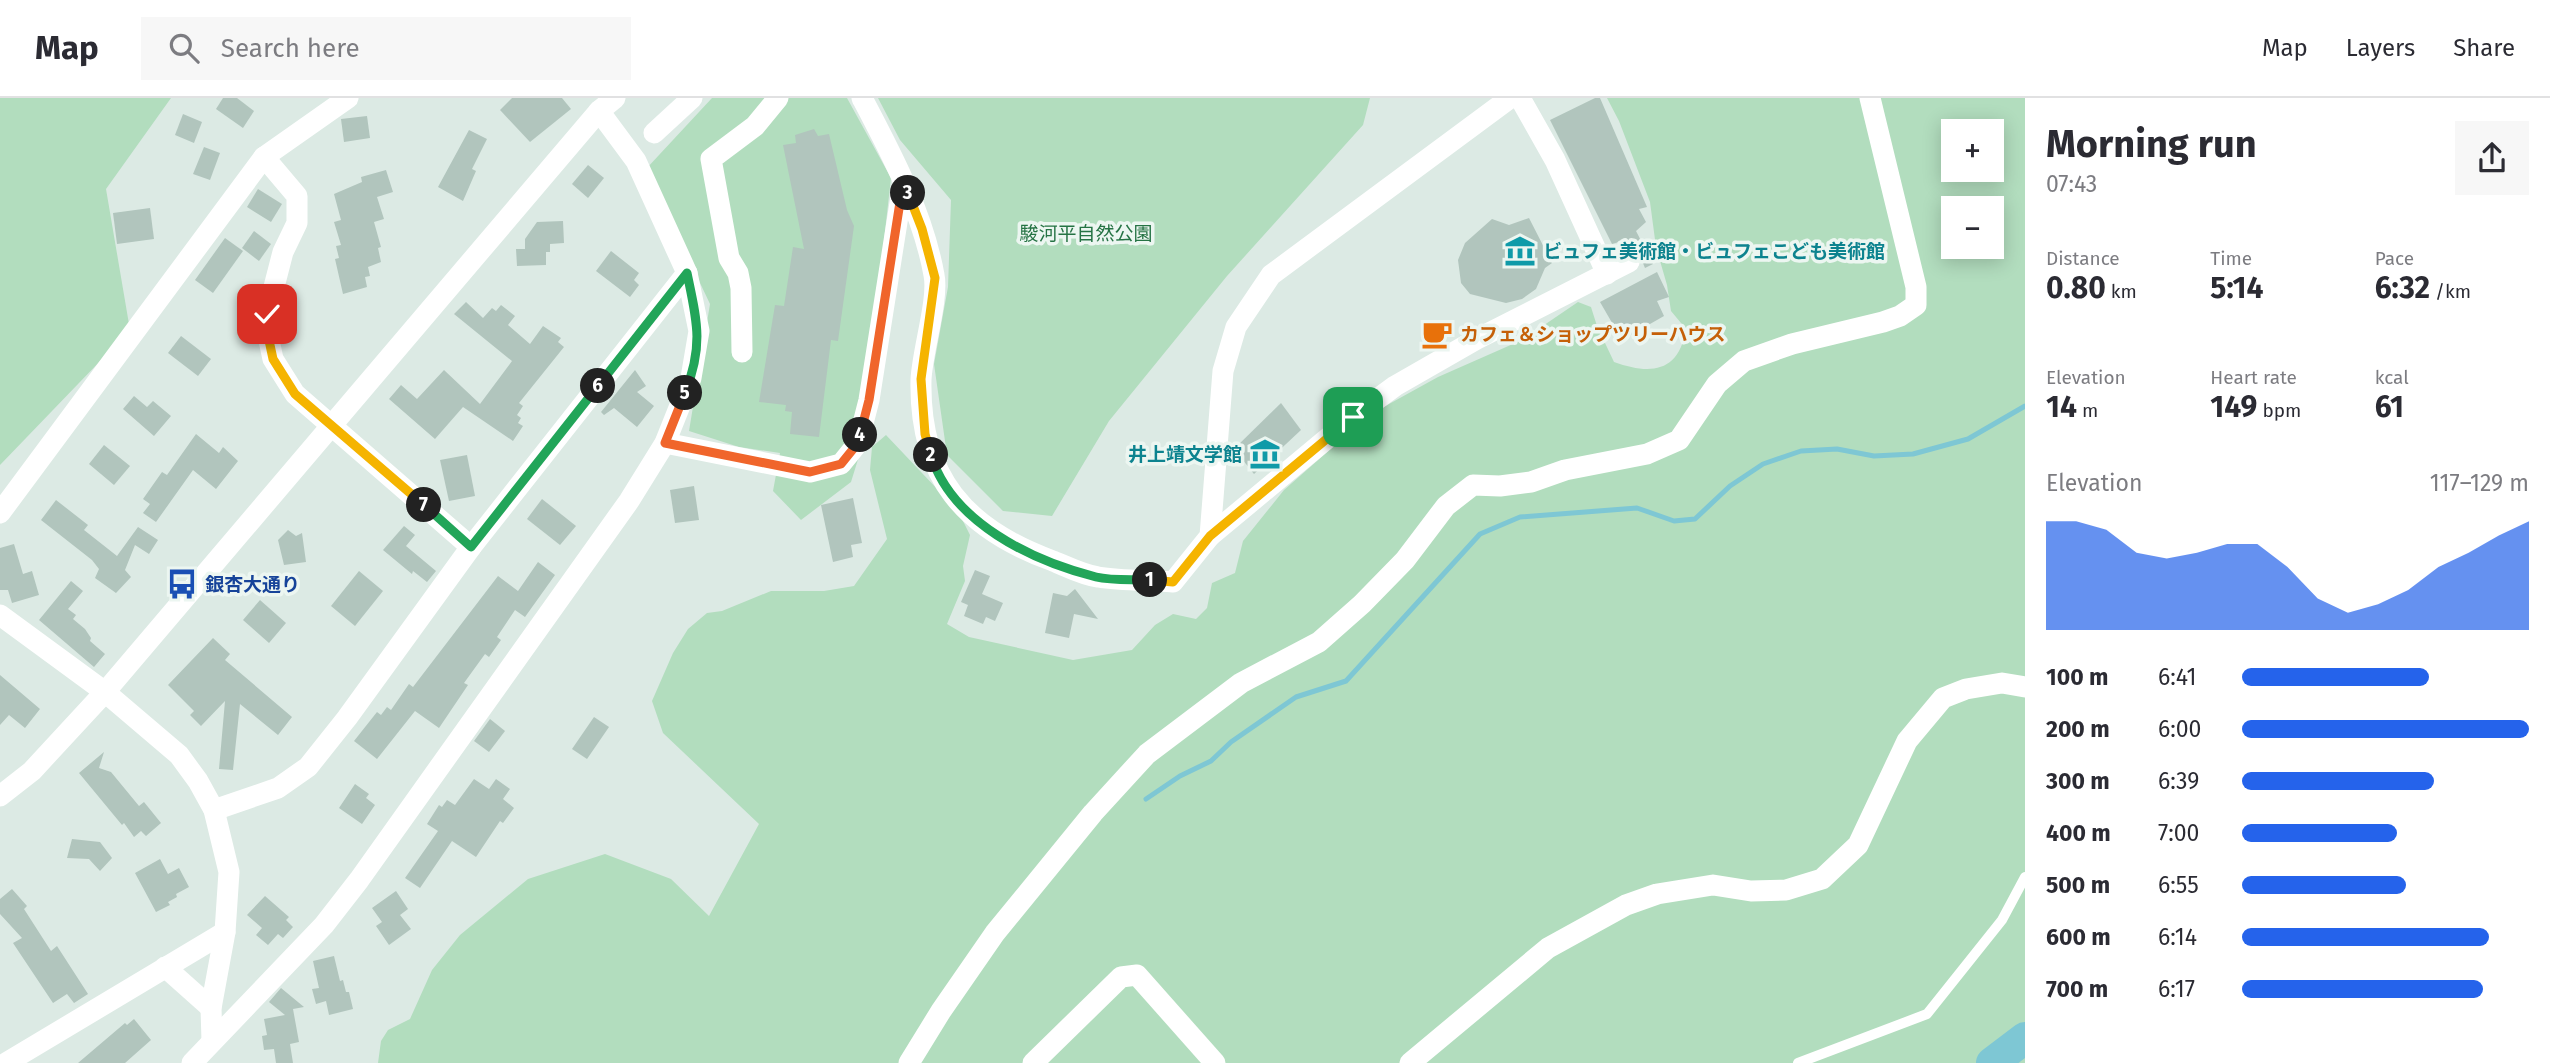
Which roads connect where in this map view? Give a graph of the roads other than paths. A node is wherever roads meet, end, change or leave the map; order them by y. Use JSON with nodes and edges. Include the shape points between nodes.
{"nodes":[{"id":1,"x":348,"y":98,"type":"edge"},
{"id":2,"x":692,"y":98,"type":"edge"},
{"id":3,"x":778,"y":98,"type":"edge"},
{"id":4,"x":862,"y":98,"type":"edge"},
{"id":5,"x":1510,"y":98,"type":"edge"},
{"id":6,"x":1520,"y":98,"type":"edge"},
{"id":7,"x":1870,"y":98,"type":"edge"},
{"id":8,"x":607,"y":104,"type":"edge"},
{"id":9,"x":654,"y":133,"type":"dead end"},
{"id":10,"x":264,"y":157,"type":"junction"},
{"id":11,"x":903,"y":183,"type":"junction"},
{"id":12,"x":1629,"y":262,"type":"dead end"},
{"id":13,"x":687,"y":273,"type":"junction"},
{"id":14,"x":1607,"y":274,"type":"junction"},
{"id":15,"x":741,"y":352,"type":"dead end"},
{"id":16,"x":333,"y":424,"type":"junction"},
{"id":17,"x":665,"y":443,"type":"junction"},
{"id":18,"x":0,"y":513,"type":"edge"},
{"id":19,"x":1210,"y":536,"type":"junction"},
{"id":20,"x":471,"y":547,"type":"junction"},
{"id":21,"x":0,"y":615,"type":"edge"},
{"id":22,"x":2025,"y":687,"type":"edge"},
{"id":23,"x":105,"y":692,"type":"junction"},
{"id":24,"x":0,"y":796,"type":"edge"},
{"id":25,"x":214,"y":810,"type":"junction"},
{"id":26,"x":2025,"y":877,"type":"edge"},
{"id":27,"x":225,"y":932,"type":"junction"},
{"id":28,"x":165,"y":967,"type":"junction"},
{"id":29,"x":211,"y":1008,"type":"junction"},
{"id":30,"x":212,"y":1041,"type":"junction"},
{"id":31,"x":6,"y":1063,"type":"edge"},
{"id":32,"x":192,"y":1063,"type":"edge"},
{"id":33,"x":909,"y":1063,"type":"edge"},
{"id":34,"x":1033,"y":1063,"type":"edge"},
{"id":35,"x":1214,"y":1063,"type":"edge"},
{"id":36,"x":1410,"y":1063,"type":"edge"},
{"id":37,"x":1798,"y":1063,"type":"edge"}],
"edges":[{"from":1,"to":10,"type":"street"},
{"from":2,"to":9,"type":"street"},
{"from":3,"to":15,"type":"street","via":[[755,126],[711,159],[729,258],[741,288]]},
{"from":4,"to":11,"type":"street"},
{"from":5,"to":19,"type":"street","via":[[1271,275],[1236,327],[1223,371]]},
{"from":6,"to":14,"type":"street","via":[[1555,160]]},
{"from":7,"to":33,"type":"street","via":[[1916,287],[1916,305],[1883,323],[1792,344],[1744,362],[1717,384],[1678,440],[1647,454],[1565,470],[1531,482],[1473,485],[1446,506],[1362,604],[1318,642],[1241,683],[1147,754],[995,933]]},
{"from":8,"to":13,"type":"street"},
{"from":8,"to":16,"type":"street"},
{"from":10,"to":16,"type":"street","via":[[296,196],[297,223],[283,253],[267,314],[273,359],[295,394]]},
{"from":10,"to":18,"type":"street"},
{"from":11,"to":17,"type":"street","via":[[869,400],[858,443],[841,464],[810,472]]},
{"from":11,"to":19,"type":"street","via":[[935,278],[921,379],[925,434],[934,467],[961,506],[988,531],[1020,549],[1097,577],[1173,582]]},
{"from":12,"to":14,"type":"street"},
{"from":13,"to":17,"type":"street","via":[[699,331],[691,378]]},
{"from":13,"to":20,"type":"street"},
{"from":14,"to":19,"type":"street","via":[[1395,386]]},
{"from":16,"to":20,"type":"street"},
{"from":16,"to":23,"type":"street"},
{"from":17,"to":30,"type":"street","via":[[359,880],[324,925]]},
{"from":20,"to":25,"type":"street","via":[[308,766],[278,788]]},
{"from":21,"to":23,"type":"street"},
{"from":22,"to":36,"type":"street","via":[[2002,683],[1943,698],[1907,741],[1858,845],[1822,879],[1786,890],[1713,885],[1657,894],[1626,905],[1548,948]]},
{"from":23,"to":24,"type":"street","via":[[32,771]]},
{"from":23,"to":25,"type":"street","via":[[179,755]]},
{"from":25,"to":27,"type":"street","via":[[229,872]]},
{"from":26,"to":37,"type":"lane","via":[[2002,920],[1927,1014]]},
{"from":27,"to":28,"type":"street"},
{"from":27,"to":29,"type":"street"},
{"from":28,"to":29,"type":"street"},
{"from":28,"to":31,"type":"street"},
{"from":29,"to":30,"type":"street"},
{"from":30,"to":32,"type":"street"},
{"from":34,"to":35,"type":"street","via":[[1121,977],[1137,975]]}]}
